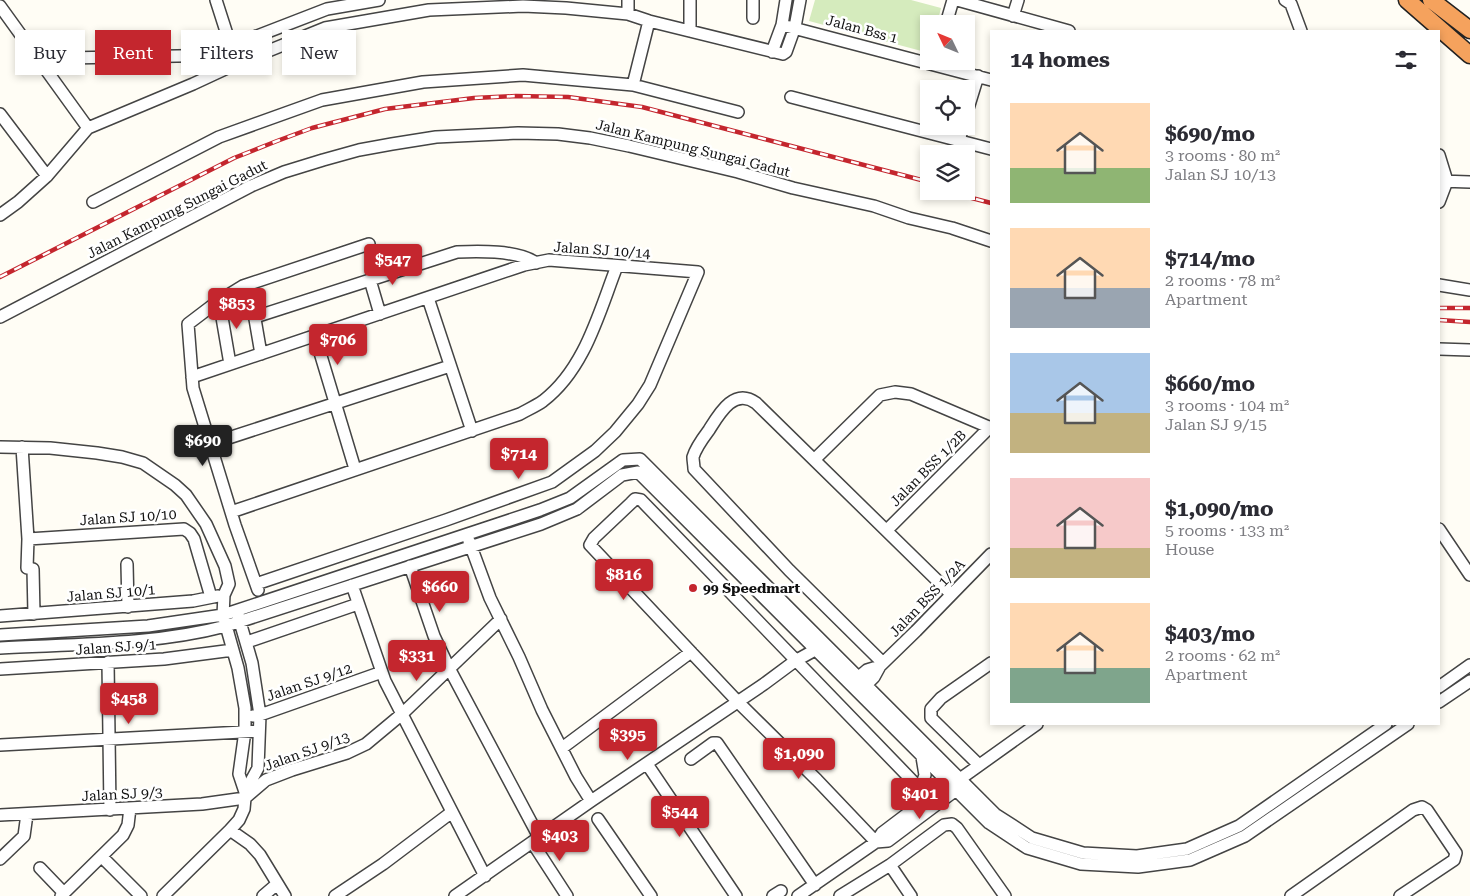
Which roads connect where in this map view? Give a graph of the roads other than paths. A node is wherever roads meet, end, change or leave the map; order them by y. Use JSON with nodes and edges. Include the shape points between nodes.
{"nodes":[{"id":1,"x":216,"y":0,"type":"edge"},
{"id":2,"x":379,"y":0,"type":"edge"},
{"id":3,"x":628,"y":0,"type":"edge"},
{"id":4,"x":690,"y":0,"type":"edge"},
{"id":5,"x":753,"y":0,"type":"edge"},
{"id":6,"x":786,"y":0,"type":"edge"},
{"id":7,"x":800,"y":0,"type":"edge"},
{"id":8,"x":955,"y":0,"type":"edge"},
{"id":9,"x":1018,"y":0,"type":"edge"},
{"id":10,"x":1284,"y":0,"type":"edge"},
{"id":11,"x":1407,"y":0,"type":"edge"},
{"id":12,"x":1432,"y":0,"type":"edge"},
{"id":13,"x":566,"y":4,"type":"edge"},
{"id":14,"x":428,"y":5,"type":"edge"},
{"id":15,"x":0,"y":6,"type":"edge"},
{"id":16,"x":628,"y":14,"type":"junction"},
{"id":17,"x":949,"y":15,"type":"edge"},
{"id":18,"x":1013,"y":16,"type":"junction"},
{"id":19,"x":753,"y":18,"type":"dead end"},
{"id":20,"x":649,"y":21,"type":"junction"},
{"id":21,"x":782,"y":24,"type":"junction"},
{"id":22,"x":795,"y":27,"type":"junction"},
{"id":23,"x":225,"y":30,"type":"edge"},
{"id":24,"x":690,"y":30,"type":"junction"},
{"id":25,"x":1065,"y":30,"type":"edge"},
{"id":26,"x":1301,"y":30,"type":"edge"},
{"id":27,"x":1470,"y":30,"type":"edge"},
{"id":28,"x":272,"y":36,"type":"edge"},
{"id":29,"x":272,"y":44,"type":"edge"},
{"id":30,"x":1470,"y":44,"type":"edge"},
{"id":31,"x":772,"y":52,"type":"junction"},
{"id":32,"x":1470,"y":55,"type":"edge"},
{"id":33,"x":181,"y":56,"type":"edge"},
{"id":34,"x":85,"y":58,"type":"edge"},
{"id":35,"x":920,"y":59,"type":"edge"},
{"id":36,"x":958,"y":70,"type":"edge"},
{"id":37,"x":206,"y":75,"type":"edge"},
{"id":38,"x":978,"y":76,"type":"junction"},
{"id":39,"x":990,"y":80,"type":"edge"},
{"id":40,"x":632,"y":85,"type":"junction"},
{"id":41,"x":975,"y":86,"type":"edge"},
{"id":42,"x":791,"y":97,"type":"dead end"},
{"id":43,"x":738,"y":112,"type":"dead end"},
{"id":44,"x":0,"y":114,"type":"edge"},
{"id":45,"x":88,"y":128,"type":"junction"},
{"id":46,"x":961,"y":135,"type":"edge"},
{"id":47,"x":959,"y":141,"type":"junction"},
{"id":48,"x":990,"y":149,"type":"edge"},
{"id":49,"x":1440,"y":162,"type":"edge"},
{"id":50,"x":47,"y":176,"type":"junction"},
{"id":51,"x":1443,"y":181,"type":"edge"},
{"id":52,"x":1470,"y":182,"type":"edge"},
{"id":53,"x":1440,"y":197,"type":"edge"},
{"id":54,"x":93,"y":202,"type":"dead end"},
{"id":55,"x":0,"y":215,"type":"edge"},
{"id":56,"x":990,"y":241,"type":"edge"},
{"id":57,"x":369,"y":244,"type":"dead end"},
{"id":58,"x":536,"y":263,"type":"junction"},
{"id":59,"x":617,"y":266,"type":"junction"},
{"id":60,"x":370,"y":280,"type":"junction"},
{"id":61,"x":249,"y":284,"type":"junction"},
{"id":62,"x":1440,"y":284,"type":"edge"},
{"id":63,"x":1470,"y":290,"type":"edge"},
{"id":64,"x":428,"y":298,"type":"junction"},
{"id":65,"x":219,"y":300,"type":"junction"},
{"id":66,"x":380,"y":314,"type":"junction"},
{"id":67,"x":0,"y":317,"type":"edge"},
{"id":68,"x":255,"y":317,"type":"junction"},
{"id":69,"x":314,"y":336,"type":"junction"},
{"id":70,"x":1440,"y":348,"type":"edge"},
{"id":71,"x":1470,"y":350,"type":"edge"},
{"id":72,"x":261,"y":354,"type":"junction"},
{"id":73,"x":230,"y":364,"type":"junction"},
{"id":74,"x":450,"y":366,"type":"junction"},
{"id":75,"x":192,"y":377,"type":"junction"},
{"id":76,"x":336,"y":404,"type":"junction"},
{"id":77,"x":990,"y":427,"type":"edge"},
{"id":78,"x":990,"y":428,"type":"edge"},
{"id":79,"x":472,"y":431,"type":"junction"},
{"id":80,"x":210,"y":444,"type":"junction"},
{"id":81,"x":0,"y":447,"type":"edge"},
{"id":82,"x":22,"y":447,"type":"junction"},
{"id":83,"x":815,"y":459,"type":"junction"},
{"id":84,"x":354,"y":469,"type":"junction"},
{"id":85,"x":231,"y":512,"type":"junction"},
{"id":86,"x":887,"y":530,"type":"junction"},
{"id":87,"x":1440,"y":530,"type":"edge"},
{"id":88,"x":466,"y":534,"type":"junction"},
{"id":89,"x":28,"y":539,"type":"junction"},
{"id":90,"x":470,"y":546,"type":"junction"},
{"id":91,"x":990,"y":555,"type":"edge"},
{"id":92,"x":127,"y":564,"type":"dead end"},
{"id":93,"x":410,"y":566,"type":"junction"},
{"id":94,"x":1470,"y":575,"type":"edge"},
{"id":95,"x":256,"y":584,"type":"junction"},
{"id":96,"x":352,"y":585,"type":"junction"},
{"id":97,"x":951,"y":594,"type":"junction"},
{"id":98,"x":224,"y":595,"type":"junction"},
{"id":99,"x":211,"y":597,"type":"junction"},
{"id":100,"x":262,"y":601,"type":"junction"},
{"id":101,"x":358,"y":604,"type":"junction"},
{"id":102,"x":128,"y":606,"type":"junction"},
{"id":103,"x":34,"y":614,"type":"junction"},
{"id":104,"x":238,"y":615,"type":"junction"},
{"id":105,"x":0,"y":616,"type":"edge"},
{"id":106,"x":501,"y":619,"type":"junction"},
{"id":107,"x":224,"y":620,"type":"junction"},
{"id":108,"x":0,"y":635,"type":"edge"},
{"id":109,"x":247,"y":642,"type":"junction"},
{"id":110,"x":0,"y":648,"type":"edge"},
{"id":111,"x":233,"y":650,"type":"junction"},
{"id":112,"x":815,"y":650,"type":"junction"},
{"id":113,"x":691,"y":652,"type":"junction"},
{"id":114,"x":795,"y":661,"type":"junction"},
{"id":115,"x":108,"y":662,"type":"junction"},
{"id":116,"x":990,"y":663,"type":"edge"},
{"id":117,"x":882,"y":664,"type":"junction"},
{"id":118,"x":1470,"y":665,"type":"edge"},
{"id":119,"x":449,"y":668,"type":"junction"},
{"id":120,"x":0,"y":669,"type":"edge"},
{"id":121,"x":382,"y":672,"type":"junction"},
{"id":122,"x":1470,"y":681,"type":"edge"},
{"id":123,"x":859,"y":685,"type":"junction"},
{"id":124,"x":1440,"y":686,"type":"edge"},
{"id":125,"x":1440,"y":701,"type":"edge"},
{"id":126,"x":738,"y":702,"type":"junction"},
{"id":127,"x":402,"y":714,"type":"junction"},
{"id":128,"x":260,"y":715,"type":"junction"},
{"id":129,"x":245,"y":717,"type":"junction"},
{"id":130,"x":1037,"y":725,"type":"edge"},
{"id":131,"x":1385,"y":725,"type":"edge"},
{"id":132,"x":1407,"y":725,"type":"edge"},
{"id":133,"x":245,"y":731,"type":"junction"},
{"id":134,"x":259,"y":731,"type":"junction"},
{"id":135,"x":110,"y":739,"type":"junction"},
{"id":136,"x":0,"y":745,"type":"edge"},
{"id":137,"x":562,"y":748,"type":"junction"},
{"id":138,"x":922,"y":757,"type":"junction"},
{"id":139,"x":691,"y":759,"type":"dead end"},
{"id":140,"x":647,"y":764,"type":"junction"},
{"id":141,"x":979,"y":765,"type":"junction"},
{"id":142,"x":960,"y":779,"type":"junction"},
{"id":143,"x":952,"y":786,"type":"junction"},
{"id":144,"x":924,"y":793,"type":"junction"},
{"id":145,"x":245,"y":795,"type":"junction"},
{"id":146,"x":591,"y":801,"type":"junction"},
{"id":147,"x":130,"y":808,"type":"junction"},
{"id":148,"x":110,"y":810,"type":"junction"},
{"id":149,"x":452,"y":812,"type":"junction"},
{"id":150,"x":27,"y":814,"type":"junction"},
{"id":151,"x":0,"y":815,"type":"edge"},
{"id":152,"x":598,"y":819,"type":"dead end"},
{"id":153,"x":230,"y":830,"type":"junction"},
{"id":154,"x":535,"y":840,"type":"junction"},
{"id":155,"x":876,"y":842,"type":"junction"},
{"id":156,"x":102,"y":857,"type":"junction"},
{"id":157,"x":0,"y":859,"type":"edge"},
{"id":158,"x":890,"y":865,"type":"junction"},
{"id":159,"x":40,"y":868,"type":"dead end"},
{"id":160,"x":485,"y":876,"type":"junction"},
{"id":161,"x":277,"y":884,"type":"junction"},
{"id":162,"x":815,"y":884,"type":"junction"},
{"id":163,"x":62,"y":894,"type":"edge"},
{"id":164,"x":141,"y":896,"type":"edge"},
{"id":165,"x":163,"y":896,"type":"edge"},
{"id":166,"x":263,"y":896,"type":"edge"},
{"id":167,"x":285,"y":896,"type":"edge"},
{"id":168,"x":335,"y":896,"type":"edge"},
{"id":169,"x":455,"y":896,"type":"edge"},
{"id":170,"x":567,"y":896,"type":"edge"},
{"id":171,"x":651,"y":896,"type":"edge"},
{"id":172,"x":736,"y":896,"type":"edge"},
{"id":173,"x":798,"y":896,"type":"edge"},
{"id":174,"x":840,"y":896,"type":"edge"},
{"id":175,"x":911,"y":896,"type":"edge"},
{"id":176,"x":1005,"y":896,"type":"edge"},
{"id":177,"x":1290,"y":896,"type":"edge"},
{"id":178,"x":1400,"y":896,"type":"edge"}],
"edges":[{"from":1,"to":23,"type":"street"},
{"from":2,"to":28,"type":"street","via":[[327,9]]},
{"from":3,"to":16,"type":"street"},
{"from":4,"to":24,"type":"street"},
{"from":5,"to":19,"type":"street"},
{"from":6,"to":21,"type":"street"},
{"from":7,"to":22,"type":"street"},
{"from":8,"to":17,"type":"street"},
{"from":8,"to":18,"type":"street"},
{"from":9,"to":18,"type":"street"},
{"from":10,"to":26,"type":"street","via":[[1291,4]]},
{"from":11,"to":30,"type":"highway"},
{"from":11,"to":32,"type":"highway"},
{"from":12,"to":27,"type":"highway"},
{"from":13,"to":14,"type":"street"},
{"from":13,"to":16,"type":"street"},
{"from":14,"to":29,"type":"street"},
{"from":15,"to":45,"type":"street"},
{"from":16,"to":20,"type":"street"},
{"from":18,"to":25,"type":"street"},
{"from":20,"to":24,"type":"street"},
{"from":20,"to":40,"type":"street"},
{"from":21,"to":22,"type":"street","name":"Jalan Bss 1"},
{"from":21,"to":31,"type":"street"},
{"from":22,"to":31,"type":"street","via":[[786,52]]},
{"from":22,"to":35,"type":"street","name":"Jalan Bss 1"},
{"from":24,"to":31,"type":"street"},
{"from":33,"to":34,"type":"street"},
{"from":36,"to":38,"type":"street","name":"Jalan Bss 1"},
{"from":37,"to":45,"type":"street","via":[[194,84]]},
{"from":38,"to":39,"type":"street","name":"Jalan Bss 1"},
{"from":38,"to":41,"type":"street"},
{"from":40,"to":43,"type":"street"},
{"from":40,"to":54,"type":"street","via":[[523,75],[423,82],[322,100],[219,137]]},
{"from":42,"to":47,"type":"street"},
{"from":44,"to":50,"type":"street"},
{"from":45,"to":50,"type":"street"},
{"from":46,"to":47,"type":"street"},
{"from":47,"to":48,"type":"street"},
{"from":49,"to":51,"type":"street"},
{"from":50,"to":55,"type":"street"},
{"from":51,"to":52,"type":"street"},
{"from":51,"to":53,"type":"street"},
{"from":56,"to":67,"type":"street","name":"Jalan Kampung Sungai Gadut","via":[[874,206],[590,138],[518,133],[436,137],[359,150],[284,172],[251,186]]},
{"from":57,"to":61,"type":"street"},
{"from":58,"to":59,"type":"street","name":"Jalan SJ 10/14","via":[[549,260]]},
{"from":58,"to":60,"type":"street","via":[[516,255],[457,252]]},
{"from":58,"to":64,"type":"street","name":"Jalan SJ 10/14"},
{"from":59,"to":79,"type":"street","via":[[587,342],[571,372],[557,389],[520,414]]},
{"from":59,"to":95,"type":"street","name":"Jalan SJ 10/14","via":[[698,272],[650,385],[615,432],[595,451],[552,482]]},
{"from":60,"to":66,"type":"street"},
{"from":60,"to":68,"type":"street"},
{"from":61,"to":65,"type":"street"},
{"from":61,"to":68,"type":"street"},
{"from":62,"to":63,"type":"street"},
{"from":64,"to":66,"type":"street","name":"Jalan SJ 10/14"},
{"from":64,"to":74,"type":"street"},
{"from":65,"to":73,"type":"street"},
{"from":65,"to":75,"type":"street","via":[[188,324]]},
{"from":66,"to":69,"type":"street","name":"Jalan SJ 10/14"},
{"from":68,"to":72,"type":"street"},
{"from":69,"to":72,"type":"street","name":"Jalan SJ 10/14"},
{"from":69,"to":76,"type":"street"},
{"from":70,"to":71,"type":"street"},
{"from":72,"to":73,"type":"street","name":"Jalan SJ 10/14"},
{"from":73,"to":75,"type":"street","name":"Jalan SJ 10/14"},
{"from":74,"to":76,"type":"street"},
{"from":74,"to":79,"type":"street"},
{"from":75,"to":80,"type":"street"},
{"from":76,"to":80,"type":"street"},
{"from":76,"to":84,"type":"street"},
{"from":77,"to":83,"type":"street","via":[[911,394],[895,392],[880,396]]},
{"from":78,"to":86,"type":"street","name":"Jalan BSS 1/2B"},
{"from":79,"to":84,"type":"street"},
{"from":80,"to":85,"type":"street"},
{"from":81,"to":82,"type":"street"},
{"from":82,"to":89,"type":"street"},
{"from":82,"to":98,"type":"street","via":[[122,457],[143,463],[160,474],[186,495],[206,524],[225,566],[229,584]]},
{"from":83,"to":86,"type":"street"},
{"from":83,"to":117,"type":"street","via":[[750,398],[739,398],[720,413],[693,460],[694,469]]},
{"from":84,"to":85,"type":"street"},
{"from":85,"to":95,"type":"street"},
{"from":86,"to":97,"type":"street"},
{"from":87,"to":94,"type":"street"},
{"from":88,"to":90,"type":"street"},
{"from":88,"to":100,"type":"street"},
{"from":88,"to":123,"type":"street","via":[[570,498],[623,460],[640,459]]},
{"from":89,"to":99,"type":"street","name":"Jalan SJ 10/10","via":[[184,529],[194,539]]},
{"from":89,"to":103,"type":"street"},
{"from":90,"to":93,"type":"street"},
{"from":90,"to":106,"type":"street"},
{"from":90,"to":112,"type":"street","via":[[577,509],[622,475],[638,472]]},
{"from":91,"to":97,"type":"street","name":"Jalan BSS 1/2A"},
{"from":92,"to":102,"type":"street"},
{"from":93,"to":96,"type":"street"},
{"from":93,"to":119,"type":"street","via":[[434,636]]},
{"from":95,"to":100,"type":"street"},
{"from":96,"to":101,"type":"street"},
{"from":96,"to":104,"type":"street"},
{"from":97,"to":117,"type":"street","name":"Jalan BSS 1/2A"},
{"from":98,"to":99,"type":"street","name":"Jalan SJ 10/1"},
{"from":98,"to":104,"type":"street"},
{"from":98,"to":107,"type":"street"},
{"from":99,"to":102,"type":"street","name":"Jalan SJ 10/1"},
{"from":100,"to":104,"type":"street"},
{"from":101,"to":109,"type":"street"},
{"from":101,"to":121,"type":"street"},
{"from":102,"to":103,"type":"street","name":"Jalan SJ 10/1"},
{"from":103,"to":105,"type":"street","name":"Jalan SJ 10/1"},
{"from":104,"to":107,"type":"street"},
{"from":104,"to":109,"type":"street"},
{"from":106,"to":119,"type":"street","name":"Jalan SJ 9/13"},
{"from":106,"to":137,"type":"street"},
{"from":107,"to":108,"type":"street"},
{"from":107,"to":110,"type":"street","via":[[211,630],[147,640]]},
{"from":107,"to":111,"type":"street"},
{"from":109,"to":128,"type":"street"},
{"from":111,"to":115,"type":"street","name":"Jalan SJ 9/1"},
{"from":111,"to":129,"type":"street"},
{"from":112,"to":114,"type":"street"},
{"from":112,"to":123,"type":"street"},
{"from":113,"to":114,"type":"street","via":[[590,546],[604,528],[635,500],[641,500]]},
{"from":113,"to":126,"type":"street"},
{"from":113,"to":137,"type":"street"},
{"from":114,"to":126,"type":"street"},
{"from":114,"to":144,"type":"street"},
{"from":115,"to":120,"type":"street","name":"Jalan SJ 9/1"},
{"from":115,"to":135,"type":"street"},
{"from":116,"to":141,"type":"street","via":[[931,709],[931,718]]},
{"from":117,"to":123,"type":"street","name":"Jalan BSS 1/2A","via":[[867,670]]},
{"from":118,"to":124,"type":"street"},
{"from":119,"to":127,"type":"street","name":"Jalan SJ 9/13"},
{"from":119,"to":154,"type":"street"},
{"from":121,"to":127,"type":"street"},
{"from":121,"to":128,"type":"street","name":"Jalan SJ 9/12"},
{"from":122,"to":125,"type":"street"},
{"from":123,"to":138,"type":"street"},
{"from":123,"to":142,"type":"street"},
{"from":126,"to":140,"type":"street"},
{"from":126,"to":155,"type":"street"},
{"from":127,"to":145,"type":"street","name":"Jalan SJ 9/13","via":[[366,744],[266,780]]},
{"from":127,"to":149,"type":"street"},
{"from":128,"to":129,"type":"street","name":"Jalan SJ 9/12"},
{"from":128,"to":134,"type":"street"},
{"from":129,"to":133,"type":"street"},
{"from":130,"to":141,"type":"street"},
{"from":131,"to":142,"type":"street","via":[[1239,826],[1187,849],[1137,856],[1084,853],[1032,838],[996,814]]},
{"from":132,"to":143,"type":"street","via":[[1245,836],[1190,860],[1138,867],[1081,864],[1027,848],[988,823]]},
{"from":133,"to":134,"type":"street"},
{"from":133,"to":135,"type":"street"},
{"from":133,"to":145,"type":"street","via":[[239,774]]},
{"from":134,"to":145,"type":"street","via":[[258,768]]},
{"from":135,"to":136,"type":"street"},
{"from":135,"to":148,"type":"street"},
{"from":137,"to":146,"type":"street"},
{"from":138,"to":143,"type":"street"},
{"from":138,"to":144,"type":"street"},
{"from":139,"to":162,"type":"street","via":[[713,742],[717,744]]},
{"from":140,"to":146,"type":"street"},
{"from":140,"to":172,"type":"street"},
{"from":141,"to":142,"type":"street"},
{"from":142,"to":143,"type":"street"},
{"from":143,"to":144,"type":"street"},
{"from":143,"to":155,"type":"street","via":[[888,841]]},
{"from":144,"to":155,"type":"street"},
{"from":145,"to":147,"type":"street","name":"Jalan SJ 9/3","via":[[202,804]]},
{"from":145,"to":153,"type":"street","via":[[244,809]]},
{"from":146,"to":154,"type":"street"},
{"from":147,"to":148,"type":"street","name":"Jalan SJ 9/3"},
{"from":147,"to":156,"type":"street","via":[[123,835]]},
{"from":148,"to":150,"type":"street","name":"Jalan SJ 9/3"},
{"from":149,"to":160,"type":"street"},
{"from":149,"to":168,"type":"street"},
{"from":150,"to":151,"type":"street","name":"Jalan SJ 9/3"},
{"from":150,"to":157,"type":"street","via":[[24,836]]},
{"from":152,"to":171,"type":"street"},
{"from":153,"to":161,"type":"street","via":[[260,855]]},
{"from":153,"to":165,"type":"street"},
{"from":154,"to":160,"type":"street"},
{"from":154,"to":170,"type":"street"},
{"from":155,"to":162,"type":"street"},
{"from":156,"to":163,"type":"street"},
{"from":156,"to":164,"type":"street"},
{"from":158,"to":174,"type":"street"},
{"from":158,"to":175,"type":"street"},
{"from":158,"to":176,"type":"street","via":[[944,825],[952,824]]},
{"from":159,"to":163,"type":"street"},
{"from":160,"to":169,"type":"street"},
{"from":161,"to":166,"type":"street"},
{"from":161,"to":167,"type":"street"},
{"from":162,"to":173,"type":"street"},
{"from":177,"to":178,"type":"street","via":[[1422,806],[1456,853],[1454,860]]}]}
